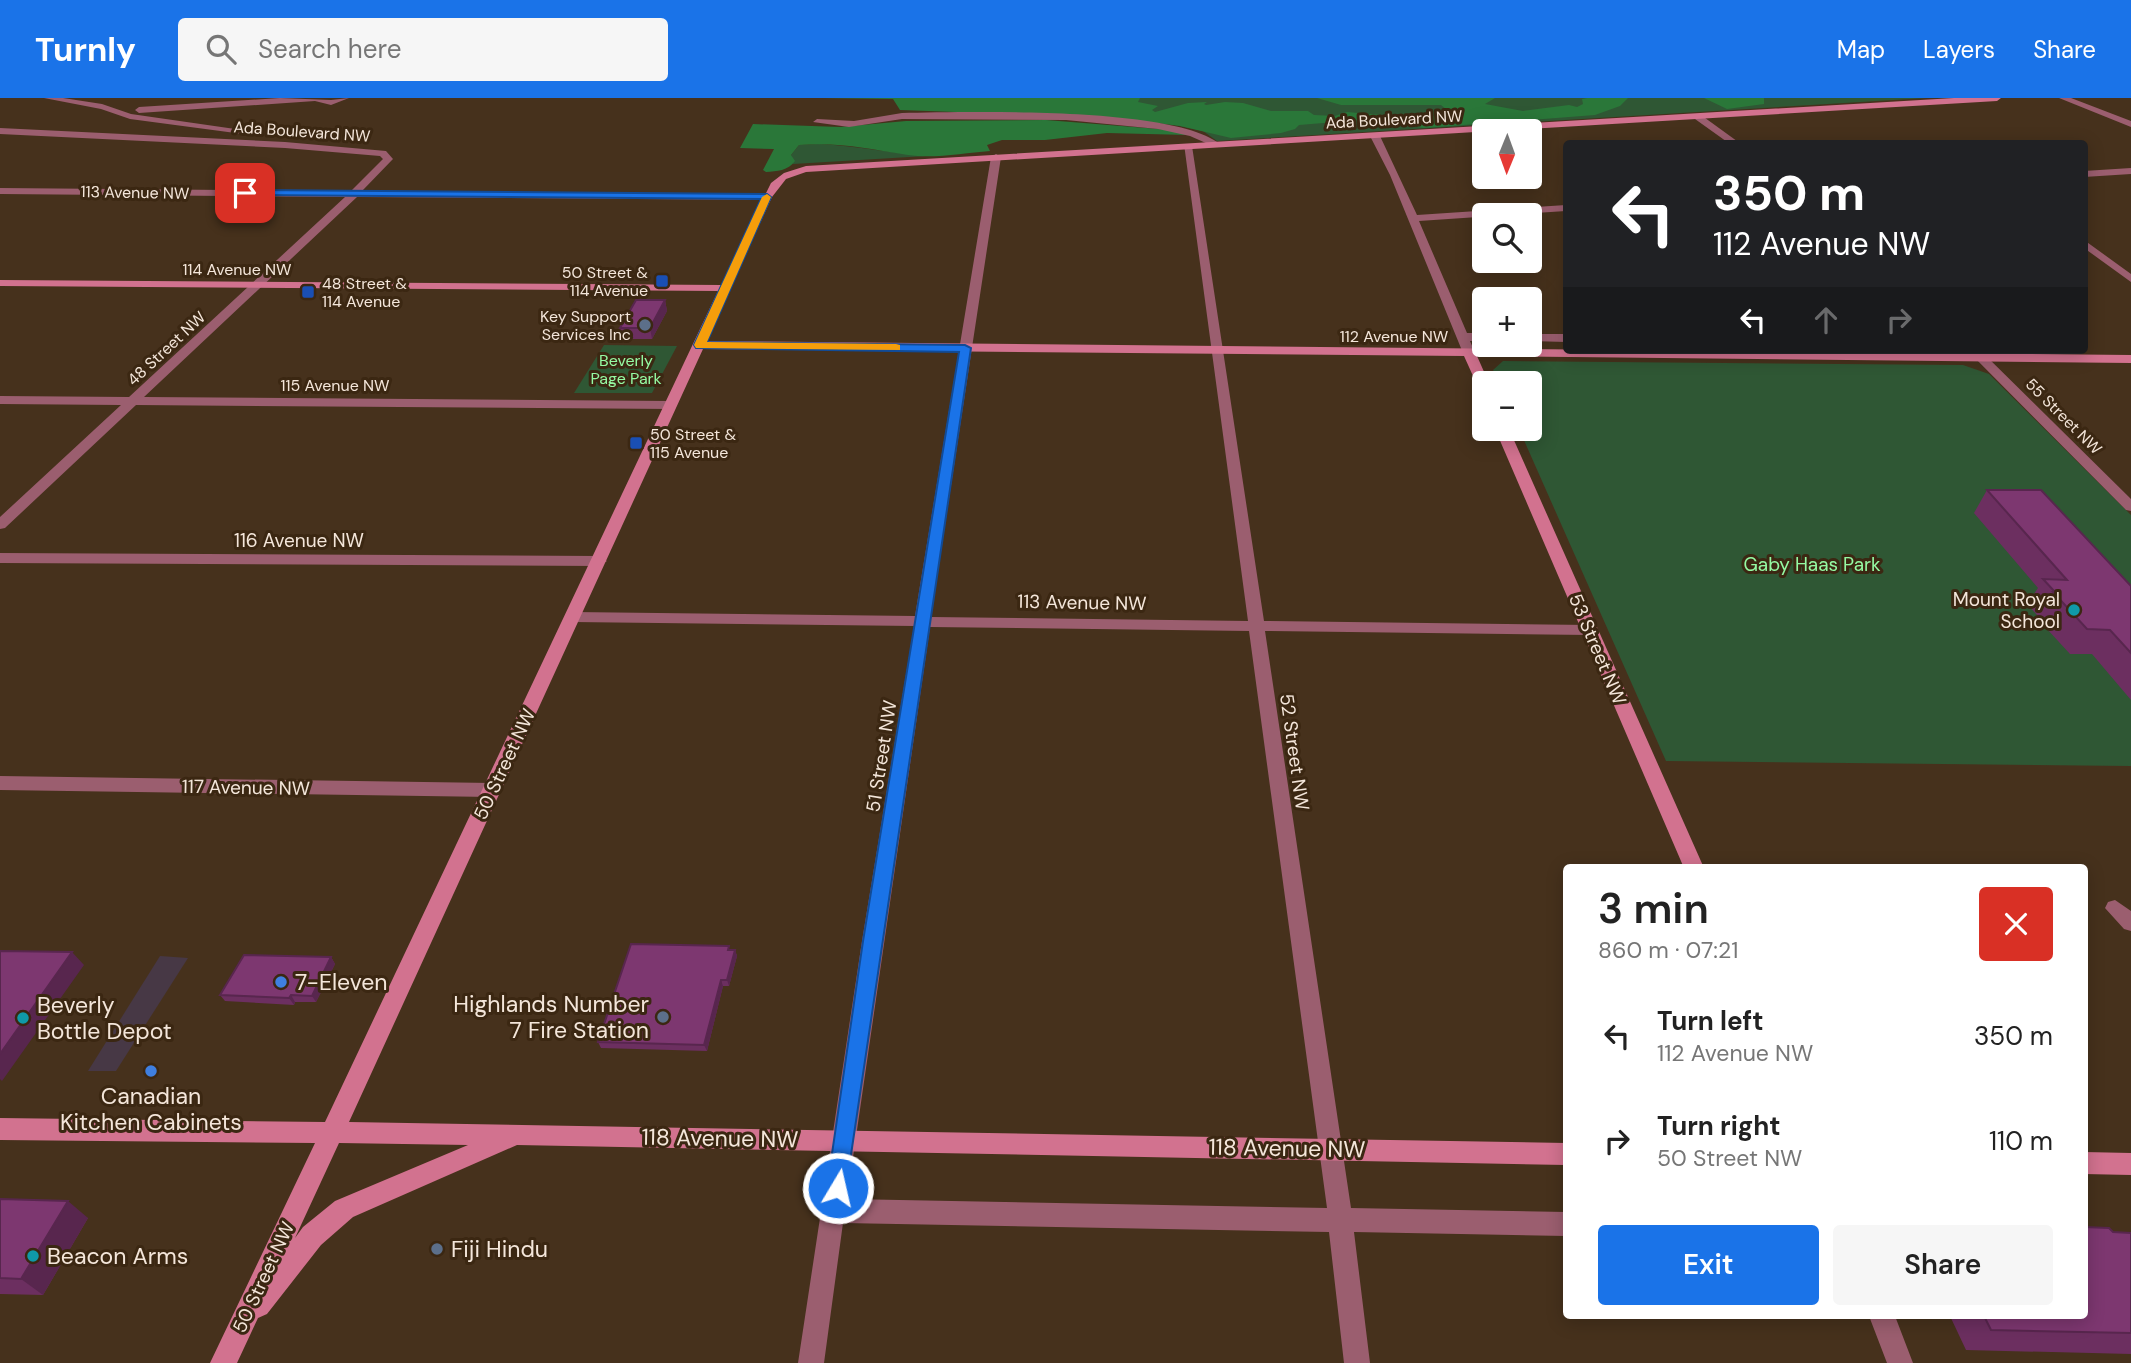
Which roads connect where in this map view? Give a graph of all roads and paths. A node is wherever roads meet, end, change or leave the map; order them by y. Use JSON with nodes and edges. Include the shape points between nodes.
{"nodes":[{"id":1,"x":48,"y":98,"type":"edge"},
{"id":2,"x":318,"y":98,"type":"edge"},
{"id":3,"x":345,"y":98,"type":"edge"},
{"id":4,"x":1997,"y":98,"type":"edge"},
{"id":5,"x":2063,"y":98,"type":"edge"},
{"id":6,"x":118,"y":111,"type":"junction"},
{"id":7,"x":1698,"y":117,"type":"junction"},
{"id":8,"x":817,"y":122,"type":"dead end"},
{"id":9,"x":2131,"y":124,"type":"edge"},
{"id":10,"x":0,"y":131,"type":"edge"},
{"id":11,"x":1375,"y":136,"type":"junction"},
{"id":12,"x":1731,"y":140,"type":"edge"},
{"id":13,"x":1215,"y":144,"type":"junction"},
{"id":14,"x":285,"y":145,"type":"junction"},
{"id":15,"x":1187,"y":146,"type":"junction"},
{"id":16,"x":996,"y":157,"type":"junction"},
{"id":17,"x":2131,"y":171,"type":"edge"},
{"id":18,"x":793,"y":172,"type":"joint"},
{"id":19,"x":2088,"y":174,"type":"edge"},
{"id":20,"x":0,"y":191,"type":"edge"},
{"id":21,"x":354,"y":194,"type":"junction"},
{"id":22,"x":767,"y":197,"type":"junction"},
{"id":23,"x":1563,"y":208,"type":"edge"},
{"id":24,"x":1413,"y":218,"type":"junction"},
{"id":25,"x":2088,"y":246,"type":"edge"},
{"id":26,"x":2131,"y":279,"type":"edge"},
{"id":27,"x":0,"y":283,"type":"edge"},
{"id":28,"x":257,"y":285,"type":"junction"},
{"id":29,"x":727,"y":288,"type":"junction"},
{"id":30,"x":1463,"y":337,"type":"junction"},
{"id":31,"x":1472,"y":337,"type":"edge"},
{"id":32,"x":1542,"y":338,"type":"edge"},
{"id":33,"x":1563,"y":338,"type":"edge"},
{"id":34,"x":700,"y":345,"type":"junction"},
{"id":35,"x":965,"y":348,"type":"junction"},
{"id":36,"x":1216,"y":351,"type":"junction"},
{"id":37,"x":1469,"y":353,"type":"junction"},
{"id":38,"x":1563,"y":353,"type":"edge"},
{"id":39,"x":1977,"y":354,"type":"edge"},
{"id":40,"x":2131,"y":359,"type":"edge"},
{"id":41,"x":1477,"y":371,"type":"edge"},
{"id":42,"x":0,"y":400,"type":"edge"},
{"id":43,"x":133,"y":401,"type":"junction"},
{"id":44,"x":671,"y":405,"type":"junction"},
{"id":45,"x":1507,"y":441,"type":"edge"},
{"id":46,"x":2131,"y":507,"type":"edge"},
{"id":47,"x":0,"y":525,"type":"edge"},
{"id":48,"x":0,"y":558,"type":"edge"},
{"id":49,"x":599,"y":561,"type":"junction"},
{"id":50,"x":573,"y":617,"type":"junction"},
{"id":51,"x":924,"y":620,"type":"junction"},
{"id":52,"x":1256,"y":625,"type":"junction"},
{"id":53,"x":1590,"y":630,"type":"junction"},
{"id":54,"x":0,"y":783,"type":"edge"},
{"id":55,"x":492,"y":790,"type":"junction"},
{"id":56,"x":1692,"y":864,"type":"edge"},
{"id":57,"x":2115,"y":908,"type":"dead end"},
{"id":58,"x":2131,"y":923,"type":"edge"},
{"id":59,"x":0,"y":1129,"type":"edge"},
{"id":60,"x":330,"y":1133,"type":"junction"},
{"id":61,"x":516,"y":1135,"type":"junction"},
{"id":62,"x":845,"y":1141,"type":"junction"},
{"id":63,"x":1332,"y":1149,"type":"junction"},
{"id":64,"x":1563,"y":1154,"type":"edge"},
{"id":65,"x":2088,"y":1163,"type":"edge"},
{"id":66,"x":2131,"y":1164,"type":"edge"},
{"id":67,"x":834,"y":1211,"type":"junction"},
{"id":68,"x":1340,"y":1220,"type":"junction"},
{"id":69,"x":1563,"y":1224,"type":"edge"},
{"id":70,"x":1883,"y":1319,"type":"edge"},
{"id":71,"x":239,"y":1330,"type":"junction"},
{"id":72,"x":223,"y":1363,"type":"edge"},
{"id":73,"x":811,"y":1363,"type":"edge"},
{"id":74,"x":1357,"y":1363,"type":"edge"},
{"id":75,"x":1900,"y":1363,"type":"edge"}],
"edges":[{"from":1,"to":6,"type":"street"},
{"from":2,"to":3,"type":"street","via":[[331,103]]},
{"from":2,"to":6,"type":"street"},
{"from":4,"to":7,"type":"street","name":"Ada Boulevard NW"},
{"from":5,"to":9,"type":"street"},
{"from":6,"to":14,"type":"street","via":[[131,117],[277,135]]},
{"from":7,"to":11,"type":"street","name":"Ada Boulevard NW"},
{"from":7,"to":12,"type":"street"},
{"from":8,"to":13,"type":"street","via":[[852,124],[899,116],[1053,117],[1178,128]]},
{"from":10,"to":14,"type":"street","name":"Ada Boulevard NW"},
{"from":11,"to":13,"type":"street","name":"Ada Boulevard NW"},
{"from":11,"to":24,"type":"street"},
{"from":13,"to":15,"type":"street","name":"Ada Boulevard NW"},
{"from":14,"to":21,"type":"street","name":"Ada Boulevard NW","via":[[383,153],[388,159]]},
{"from":15,"to":16,"type":"street","name":"Ada Boulevard NW"},
{"from":15,"to":36,"type":"street","name":"52 Street NW"},
{"from":16,"to":18,"type":"street","name":"Ada Boulevard NW"},
{"from":16,"to":35,"type":"street","name":"51 Street NW"},
{"from":17,"to":19,"type":"street"},
{"from":18,"to":22,"type":"street","name":"50 Street NW","via":[[773,185]]},
{"from":20,"to":21,"type":"street","name":"113 Avenue NW"},
{"from":21,"to":22,"type":"street"},
{"from":21,"to":28,"type":"street","name":"48 Street NW"},
{"from":22,"to":29,"type":"street","name":"50 Street NW"},
{"from":23,"to":24,"type":"street"},
{"from":24,"to":30,"type":"street"},
{"from":25,"to":26,"type":"street"},
{"from":27,"to":28,"type":"street","name":"114 Avenue NW"},
{"from":28,"to":29,"type":"street","name":"114 Avenue NW"},
{"from":28,"to":43,"type":"street","name":"48 Street NW"},
{"from":29,"to":34,"type":"street","name":"50 Street NW"},
{"from":30,"to":31,"type":"street","name":"112 Avenue NW"},
{"from":30,"to":37,"type":"street"},
{"from":32,"to":33,"type":"street"},
{"from":34,"to":35,"type":"street","name":"112 Avenue NW"},
{"from":34,"to":44,"type":"street","name":"50 Street NW"},
{"from":35,"to":36,"type":"street","name":"112 Avenue NW"},
{"from":35,"to":51,"type":"street","name":"51 Street NW"},
{"from":36,"to":37,"type":"street","name":"112 Avenue NW"},
{"from":36,"to":52,"type":"street","name":"52 Street NW"},
{"from":37,"to":38,"type":"street","name":"112 Avenue NW"},
{"from":37,"to":41,"type":"street"},
{"from":39,"to":40,"type":"street","name":"112 Avenue NW"},
{"from":39,"to":46,"type":"street","name":"55 Street NW"},
{"from":42,"to":43,"type":"street","name":"115 Avenue NW"},
{"from":43,"to":44,"type":"street","name":"115 Avenue NW"},
{"from":43,"to":47,"type":"street","name":"48 Street NW"},
{"from":44,"to":49,"type":"street","name":"50 Street NW"},
{"from":45,"to":53,"type":"street","name":"53 Street NW"},
{"from":48,"to":49,"type":"street","name":"116 Avenue NW"},
{"from":49,"to":50,"type":"street","name":"50 Street NW"},
{"from":50,"to":51,"type":"street","name":"113 Avenue NW"},
{"from":50,"to":55,"type":"street","name":"50 Street NW"},
{"from":51,"to":52,"type":"street","name":"113 Avenue NW"},
{"from":51,"to":62,"type":"street","name":"51 Street NW"},
{"from":52,"to":53,"type":"street","name":"113 Avenue NW"},
{"from":52,"to":63,"type":"street","name":"52 Street NW"},
{"from":53,"to":56,"type":"street","name":"53 Street NW"},
{"from":54,"to":55,"type":"street","name":"117 Avenue NW"},
{"from":55,"to":60,"type":"street","name":"50 Street NW"},
{"from":57,"to":58,"type":"street"},
{"from":59,"to":60,"type":"street","name":"118 Avenue NW"},
{"from":60,"to":61,"type":"street","name":"118 Avenue NW"},
{"from":60,"to":71,"type":"street","name":"50 Street NW"},
{"from":61,"to":62,"type":"street","name":"118 Avenue NW"},
{"from":61,"to":71,"type":"street","via":[[344,1209],[312,1236]]},
{"from":62,"to":63,"type":"street","name":"118 Avenue NW"},
{"from":62,"to":67,"type":"street","name":"51 Street NW"},
{"from":63,"to":64,"type":"street","name":"118 Avenue NW"},
{"from":63,"to":68,"type":"street","name":"52 Street NW"},
{"from":65,"to":66,"type":"street"},
{"from":67,"to":68,"type":"street"},
{"from":67,"to":73,"type":"street","name":"51 Street NW"},
{"from":68,"to":69,"type":"street"},
{"from":68,"to":74,"type":"street","name":"52 Street NW"},
{"from":70,"to":75,"type":"street"},
{"from":71,"to":72,"type":"street","name":"50 Street NW"}]}
